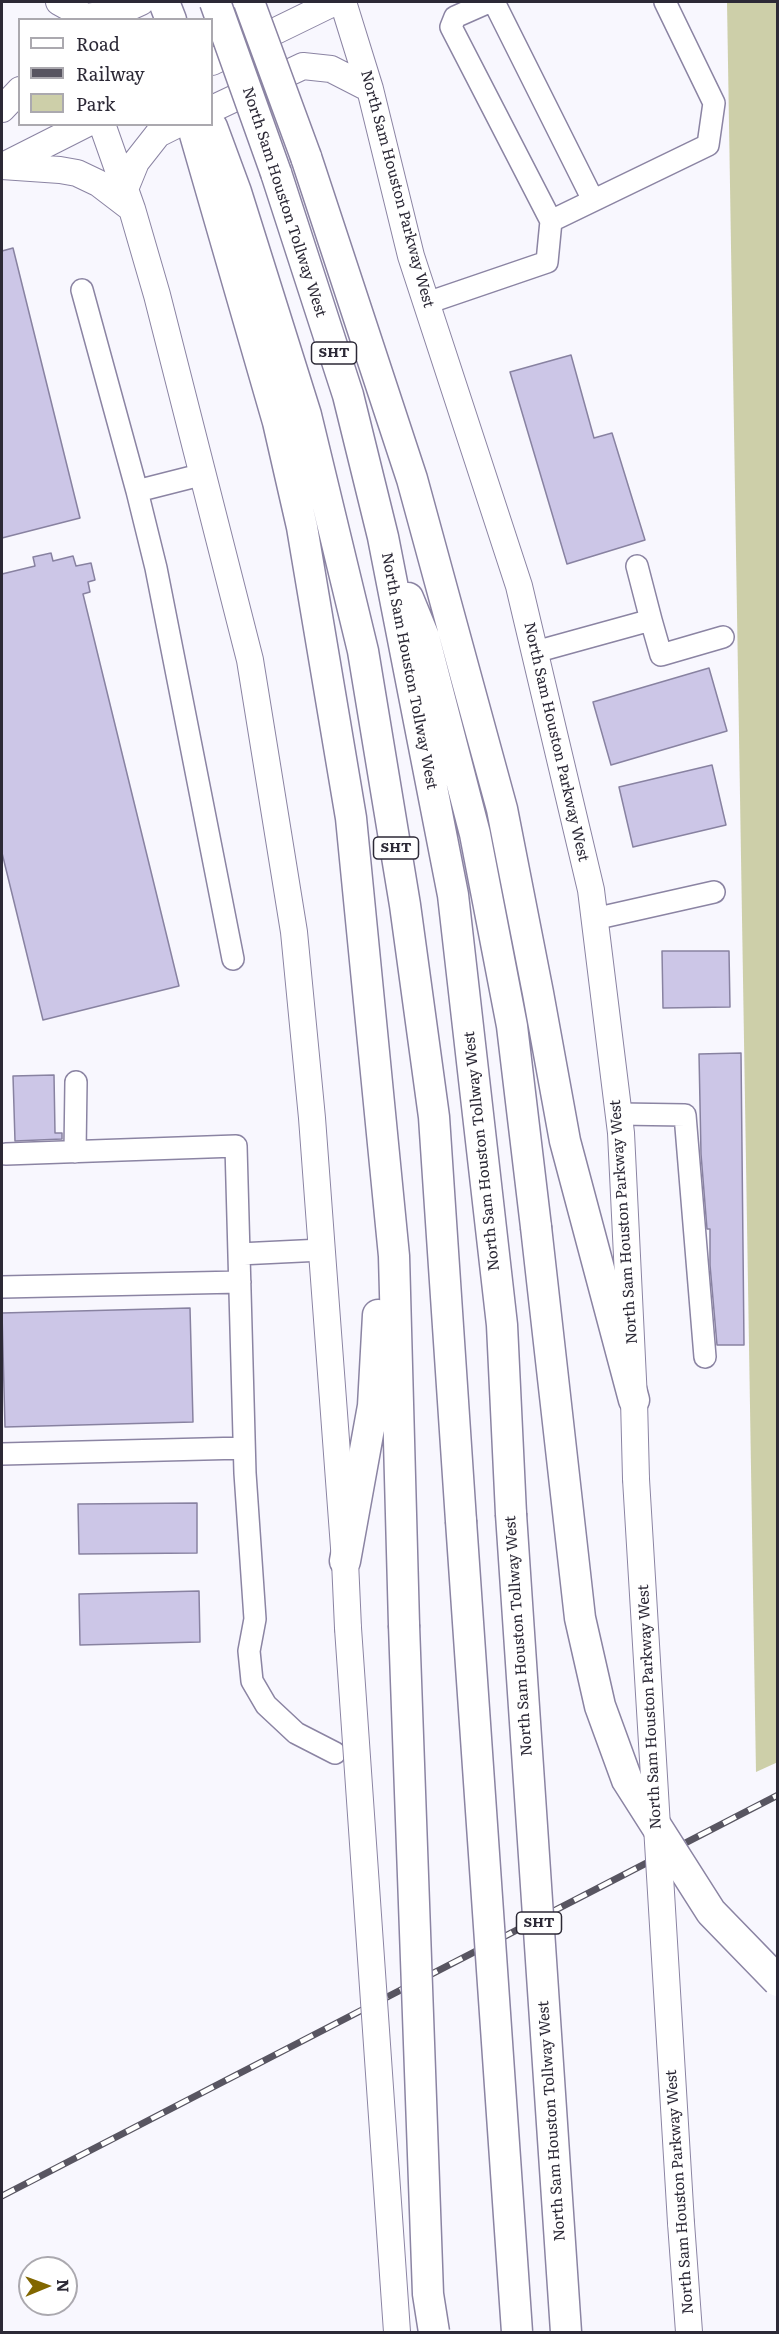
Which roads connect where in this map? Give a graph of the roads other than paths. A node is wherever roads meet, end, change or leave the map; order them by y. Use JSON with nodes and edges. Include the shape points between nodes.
{"nodes":[{"id":1,"x":53,"y":2,"type":"edge"},
{"id":2,"x":59,"y":2,"type":"edge"},
{"id":3,"x":141,"y":2,"type":"edge"},
{"id":4,"x":156,"y":2,"type":"edge"},
{"id":5,"x":164,"y":2,"type":"edge"},
{"id":6,"x":215,"y":2,"type":"edge"},
{"id":7,"x":251,"y":2,"type":"edge"},
{"id":8,"x":335,"y":2,"type":"edge"},
{"id":9,"x":343,"y":2,"type":"edge"},
{"id":10,"x":489,"y":2,"type":"edge"},
{"id":11,"x":494,"y":2,"type":"edge"},
{"id":12,"x":665,"y":2,"type":"edge"},
{"id":13,"x":49,"y":18,"type":"edge"},
{"id":14,"x":59,"y":18,"type":"edge"},
{"id":15,"x":160,"y":18,"type":"edge"},
{"id":16,"x":170,"y":18,"type":"edge"},
{"id":17,"x":213,"y":21,"type":"edge"},
{"id":18,"x":213,"y":62,"type":"edge"},
{"id":19,"x":370,"y":89,"type":"junction"},
{"id":20,"x":18,"y":92,"type":"edge"},
{"id":21,"x":2,"y":109,"type":"edge"},
{"id":22,"x":213,"y":109,"type":"edge"},
{"id":23,"x":18,"y":112,"type":"edge"},
{"id":24,"x":2,"y":120,"type":"edge"},
{"id":25,"x":82,"y":126,"type":"edge"},
{"id":26,"x":103,"y":126,"type":"edge"},
{"id":27,"x":174,"y":126,"type":"edge"},
{"id":28,"x":193,"y":126,"type":"edge"},
{"id":29,"x":211,"y":126,"type":"edge"},
{"id":30,"x":2,"y":166,"type":"edge"},
{"id":31,"x":226,"y":197,"type":"junction"},
{"id":32,"x":128,"y":199,"type":"junction"},
{"id":33,"x":593,"y":200,"type":"junction"},
{"id":34,"x":551,"y":221,"type":"junction"},
{"id":35,"x":82,"y":290,"type":"dead end"},
{"id":36,"x":427,"y":303,"type":"junction"},
{"id":37,"x":204,"y":474,"type":"junction"},
{"id":38,"x":137,"y":491,"type":"junction"},
{"id":39,"x":383,"y":537,"type":"junction"},
{"id":40,"x":637,"y":566,"type":"dead end"},
{"id":41,"x":651,"y":620,"type":"junction"},
{"id":42,"x":723,"y":637,"type":"dead end"},
{"id":43,"x":322,"y":649,"type":"junction"},
{"id":44,"x":535,"y":652,"type":"junction"},
{"id":45,"x":714,"y":892,"type":"dead end"},
{"id":46,"x":594,"y":919,"type":"junction"},
{"id":47,"x":233,"y":959,"type":"dead end"},
{"id":48,"x":75,"y":1082,"type":"dead end"},
{"id":49,"x":619,"y":1114,"type":"junction"},
{"id":50,"x":75,"y":1152,"type":"junction"},
{"id":51,"x":6,"y":1154,"type":"dead end"},
{"id":52,"x":322,"y":1250,"type":"junction"},
{"id":53,"x":239,"y":1254,"type":"junction"},
{"id":54,"x":240,"y":1282,"type":"junction"},
{"id":55,"x":2,"y":1287,"type":"edge"},
{"id":56,"x":705,"y":1357,"type":"dead end"},
{"id":57,"x":634,"y":1400,"type":"junction"},
{"id":58,"x":244,"y":1448,"type":"junction"},
{"id":59,"x":2,"y":1454,"type":"edge"},
{"id":60,"x":345,"y":1561,"type":"junction"},
{"id":61,"x":335,"y":1753,"type":"dead end"},
{"id":62,"x":777,"y":1981,"type":"edge"},
{"id":63,"x":397,"y":2332,"type":"edge"},
{"id":64,"x":434,"y":2332,"type":"edge"},
{"id":65,"x":517,"y":2332,"type":"edge"},
{"id":66,"x":566,"y":2332,"type":"edge"},
{"id":67,"x":689,"y":2332,"type":"edge"}],
"edges":[{"from":1,"to":13,"type":"main road"},
{"from":1,"to":14,"type":"main road"},
{"from":2,"to":3,"type":"main road","via":[[87,17],[117,13]]},
{"from":4,"to":15,"type":"highway"},
{"from":5,"to":16,"type":"highway"},
{"from":6,"to":39,"type":"highway","name":"North Sam Houston Tollway West","number":"SHT","bridge":true,"via":[[348,395]]},
{"from":7,"to":17,"type":"main road"},
{"from":7,"to":57,"type":"highway","bridge":true,"via":[[412,478],[502,809],[565,1141]]},
{"from":8,"to":18,"type":"main road"},
{"from":9,"to":19,"type":"main road","name":"North Sam Houston Parkway West"},
{"from":10,"to":34,"type":"lane","via":[[455,17],[451,27]]},
{"from":11,"to":33,"type":"lane"},
{"from":12,"to":33,"type":"lane","via":[[714,103],[708,145]]},
{"from":19,"to":22,"type":"main road","via":[[331,69],[303,66]]},
{"from":19,"to":36,"type":"main road","name":"North Sam Houston Parkway West","via":[[411,256]]},
{"from":20,"to":21,"type":"main road"},
{"from":23,"to":24,"type":"main road"},
{"from":25,"to":30,"type":"main road"},
{"from":26,"to":32,"type":"main road"},
{"from":27,"to":32,"type":"main road","via":[[158,134],[136,162]]},
{"from":28,"to":31,"type":"highway"},
{"from":29,"to":31,"type":"highway","number":"SHT"},
{"from":30,"to":32,"type":"main road","via":[[77,174]]},
{"from":31,"to":43,"type":"highway","via":[[302,527]]},
{"from":31,"to":65,"type":"highway","number":"SHT","bridge":true,"via":[[306,415],[363,651],[405,905],[434,1117]]},
{"from":32,"to":37,"type":"main road","via":[[158,295]]},
{"from":33,"to":34,"type":"lane"},
{"from":34,"to":36,"type":"lane","via":[[547,262]]},
{"from":35,"to":38,"type":"lane"},
{"from":36,"to":44,"type":"main road","name":"North Sam Houston Parkway West","via":[[519,586]]},
{"from":37,"to":38,"type":"lane"},
{"from":37,"to":52,"type":"main road","via":[[250,660],[294,932]]},
{"from":38,"to":47,"type":"lane","via":[[156,568]]},
{"from":39,"to":62,"type":"highway","bridge":true,"via":[[424,637],[475,834],[512,1026],[580,1618],[600,1706],[627,1780],[711,1912]]},
{"from":39,"to":66,"type":"highway","name":"North Sam Houston Tollway West","number":"SHT","bridge":true,"via":[[453,895],[502,1325],[511,1514]]},
{"from":40,"to":41,"type":"lane"},
{"from":41,"to":42,"type":"lane","via":[[661,655]]},
{"from":41,"to":44,"type":"lane"},
{"from":43,"to":60,"type":"highway","via":[[381,1257],[373,1406]]},
{"from":43,"to":64,"type":"highway","bridge":true,"via":[[351,818],[394,1256],[428,2294]]},
{"from":44,"to":46,"type":"main road","name":"North Sam Houston Parkway West","via":[[591,890]]},
{"from":45,"to":46,"type":"lane"},
{"from":46,"to":49,"type":"main road","name":"North Sam Houston Parkway West"},
{"from":48,"to":50,"type":"lane"},
{"from":49,"to":56,"type":"lane","via":[[685,1115]]},
{"from":49,"to":57,"type":"main road","name":"North Sam Houston Parkway West"},
{"from":50,"to":51,"type":"lane"},
{"from":50,"to":53,"type":"lane","via":[[236,1146]]},
{"from":52,"to":53,"type":"lane"},
{"from":52,"to":60,"type":"main road"},
{"from":53,"to":54,"type":"lane"},
{"from":54,"to":55,"type":"lane"},
{"from":54,"to":58,"type":"lane"},
{"from":57,"to":67,"type":"main road","name":"North Sam Houston Parkway West","bridge":true},
{"from":58,"to":59,"type":"lane"},
{"from":58,"to":61,"type":"lane","via":[[255,1619],[249,1651],[252,1681],[266,1705],[296,1733]]},
{"from":60,"to":63,"type":"main road","bridge":true}]}
